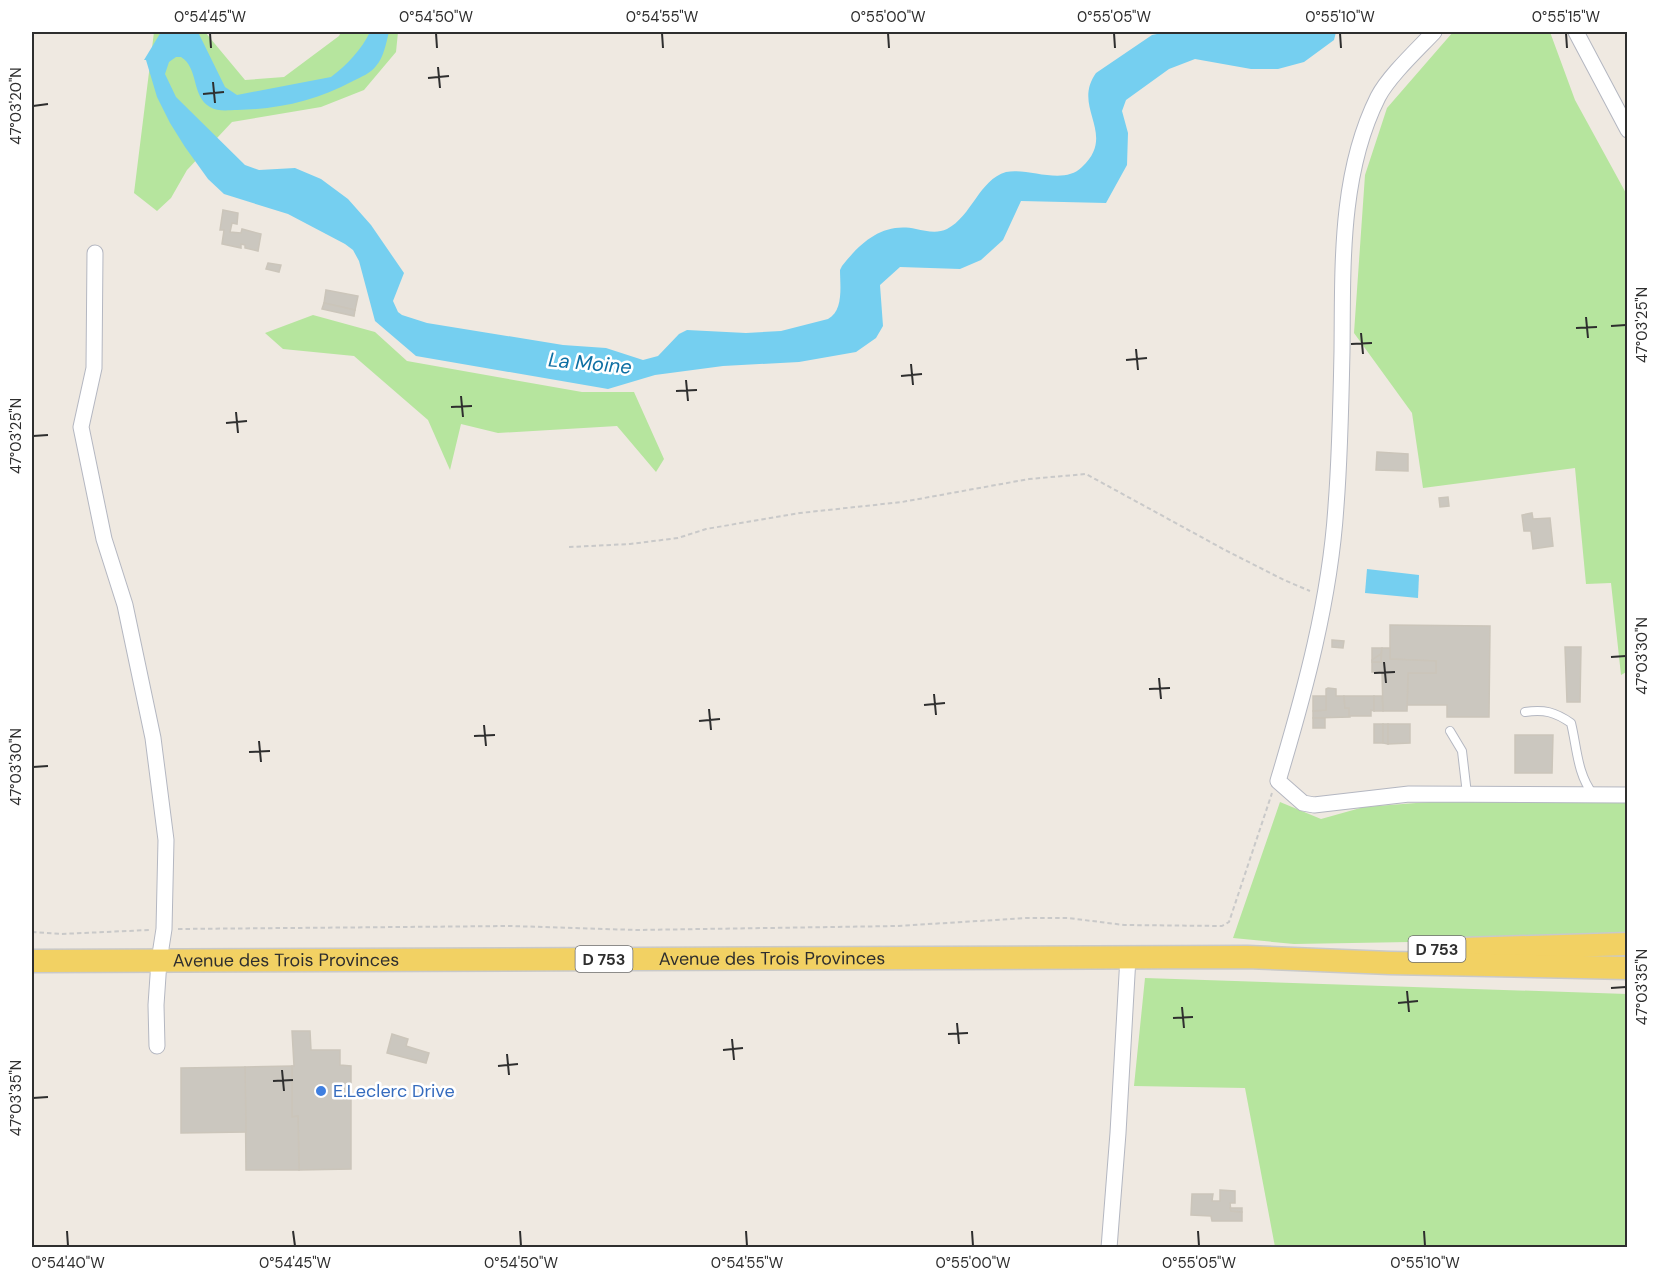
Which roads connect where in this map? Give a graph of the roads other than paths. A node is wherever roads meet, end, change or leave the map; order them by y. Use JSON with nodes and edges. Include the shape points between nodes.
{"nodes":[{"id":1,"x":1434,"y":32,"type":"edge"},
{"id":2,"x":1576,"y":32,"type":"edge"},
{"id":3,"x":1628,"y":130,"type":"edge"},
{"id":4,"x":95,"y":253,"type":"dead end"},
{"id":5,"x":1525,"y":712,"type":"dead end"},
{"id":6,"x":1450,"y":731,"type":"dead end"},
{"id":7,"x":1467,"y":794,"type":"junction"},
{"id":8,"x":1593,"y":794,"type":"junction"},
{"id":9,"x":1628,"y":795,"type":"edge"},
{"id":10,"x":1628,"y":944,"type":"edge"},
{"id":11,"x":1128,"y":957,"type":"junction"},
{"id":12,"x":1247,"y":957,"type":"junction"},
{"id":13,"x":32,"y":960,"type":"edge"},
{"id":14,"x":159,"y":961,"type":"junction"},
{"id":15,"x":1628,"y":968,"type":"edge"},
{"id":16,"x":157,"y":1046,"type":"dead end"},
{"id":17,"x":1109,"y":1248,"type":"edge"}],
"edges":[{"from":1,"to":7,"type":"street","via":[[1379,95],[1365,127],[1350,182],[1336,508],[1314,651],[1278,781],[1303,803],[1314,806],[1409,794]]},
{"from":2,"to":3,"type":"street"},
{"from":4,"to":14,"type":"street","via":[[94,368],[81,427],[153,738],[166,840],[164,929]]},
{"from":5,"to":8,"type":"lane","via":[[1542,710],[1571,723],[1581,770]]},
{"from":6,"to":7,"type":"lane","via":[[1462,751]]},
{"from":7,"to":8,"type":"street"},
{"from":8,"to":9,"type":"street"},
{"from":10,"to":12,"type":"main road","name":"Avenue des Trois Provinces","number":"D 753"},
{"from":11,"to":12,"type":"main road","name":"Avenue des Trois Provinces","number":"D 753"},
{"from":11,"to":14,"type":"main road","name":"Avenue des Trois Provinces","number":"D 753"},
{"from":11,"to":17,"type":"street"},
{"from":12,"to":15,"type":"main road","name":"Avenue des Trois Provinces","number":"D 753"},
{"from":13,"to":14,"type":"main road","name":"Avenue des Trois Provinces","number":"D 753"},
{"from":14,"to":16,"type":"street"}]}
